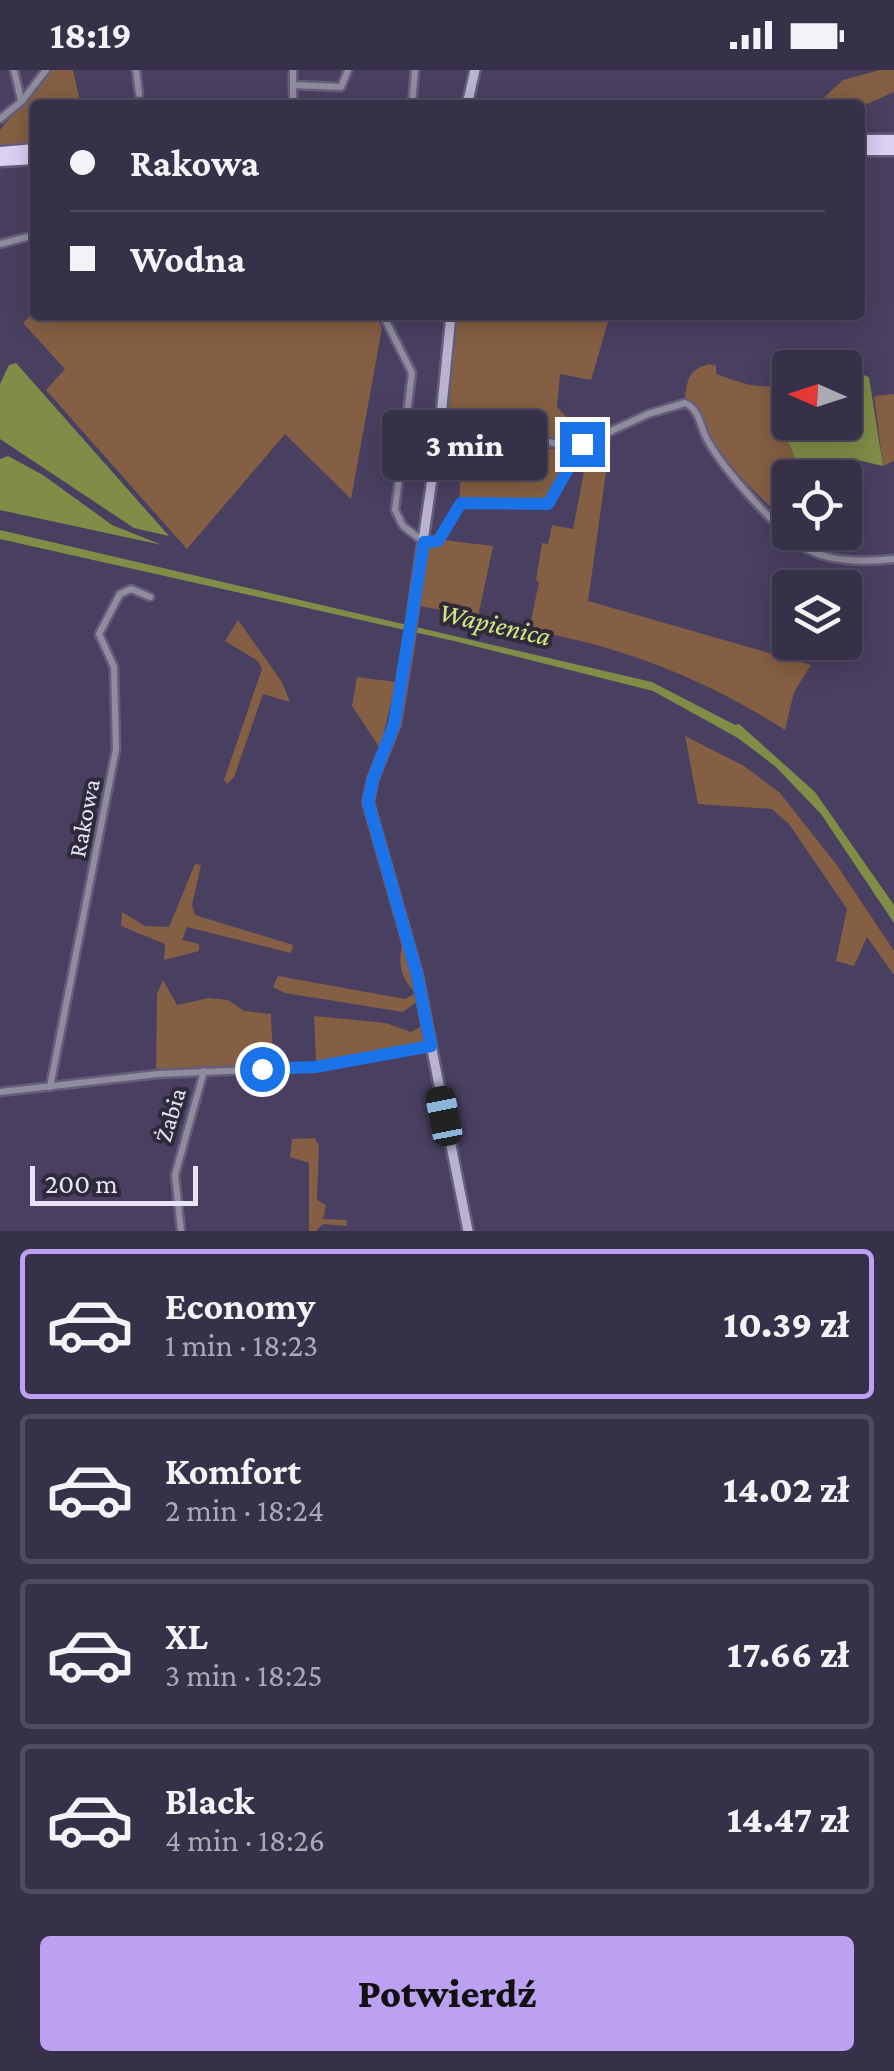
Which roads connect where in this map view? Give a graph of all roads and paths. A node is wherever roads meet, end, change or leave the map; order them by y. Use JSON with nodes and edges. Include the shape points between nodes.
{"nodes":[{"id":1,"x":14,"y":70,"type":"edge"},
{"id":2,"x":46,"y":70,"type":"edge"},
{"id":3,"x":136,"y":70,"type":"edge"},
{"id":4,"x":294,"y":70,"type":"edge"},
{"id":5,"x":348,"y":70,"type":"edge"},
{"id":6,"x":415,"y":70,"type":"edge"},
{"id":7,"x":476,"y":70,"type":"edge"},
{"id":8,"x":293,"y":85,"type":"junction"},
{"id":9,"x":138,"y":94,"type":"dead end"},
{"id":10,"x":293,"y":100,"type":"edge"},
{"id":11,"x":412,"y":100,"type":"edge"},
{"id":12,"x":469,"y":100,"type":"edge"},
{"id":13,"x":22,"y":101,"type":"junction"},
{"id":14,"x":0,"y":119,"type":"edge"},
{"id":15,"x":865,"y":140,"type":"edge"},
{"id":16,"x":894,"y":140,"type":"edge"},
{"id":17,"x":30,"y":149,"type":"edge"},
{"id":18,"x":865,"y":150,"type":"edge"},
{"id":19,"x":894,"y":150,"type":"edge"},
{"id":20,"x":0,"y":152,"type":"edge"},
{"id":21,"x":30,"y":159,"type":"edge"},
{"id":22,"x":0,"y":162,"type":"edge"},
{"id":23,"x":30,"y":236,"type":"edge"},
{"id":24,"x":0,"y":244,"type":"edge"},
{"id":25,"x":386,"y":320,"type":"edge"},
{"id":26,"x":451,"y":320,"type":"edge"},
{"id":27,"x":441,"y":416,"type":"junction"},
{"id":28,"x":579,"y":448,"type":"junction"},
{"id":29,"x":424,"y":542,"type":"junction"},
{"id":30,"x":894,"y":559,"type":"edge"},
{"id":31,"x":150,"y":597,"type":"dead end"},
{"id":32,"x":431,"y":1046,"type":"junction"},
{"id":33,"x":204,"y":1070,"type":"junction"},
{"id":34,"x":50,"y":1087,"type":"junction"},
{"id":35,"x":0,"y":1092,"type":"edge"},
{"id":36,"x":180,"y":1231,"type":"edge"},
{"id":37,"x":468,"y":1231,"type":"edge"}],
"edges":[{"from":1,"to":13,"type":"street"},
{"from":2,"to":13,"type":"street"},
{"from":3,"to":9,"type":"street"},
{"from":4,"to":8,"type":"street"},
{"from":5,"to":8,"type":"street","via":[[341,87]]},
{"from":6,"to":11,"type":"street"},
{"from":7,"to":12,"type":"street"},
{"from":8,"to":10,"type":"street"},
{"from":13,"to":14,"type":"street"},
{"from":15,"to":16,"type":"main road"},
{"from":17,"to":20,"type":"main road"},
{"from":18,"to":19,"type":"main road"},
{"from":21,"to":22,"type":"main road"},
{"from":23,"to":24,"type":"street"},
{"from":25,"to":29,"type":"street","via":[[412,373],[395,510]]},
{"from":26,"to":27,"type":"street"},
{"from":27,"to":28,"type":"street","via":[[474,436]]},
{"from":27,"to":29,"type":"street"},
{"from":28,"to":29,"type":"street","via":[[548,504],[461,503],[438,541]]},
{"from":28,"to":30,"type":"street","via":[[677,403],[691,405],[726,470],[804,548],[867,562]]},
{"from":29,"to":32,"type":"street","via":[[394,724],[368,802]]},
{"from":31,"to":34,"type":"street","name":"Rakowa","via":[[131,589],[120,594],[99,634],[114,668],[116,748]]},
{"from":32,"to":33,"type":"street","via":[[315,1067]]},
{"from":32,"to":37,"type":"street"},
{"from":33,"to":34,"type":"street"},
{"from":33,"to":36,"type":"street","name":"Żabia","via":[[175,1175]]},
{"from":34,"to":35,"type":"street"}]}
